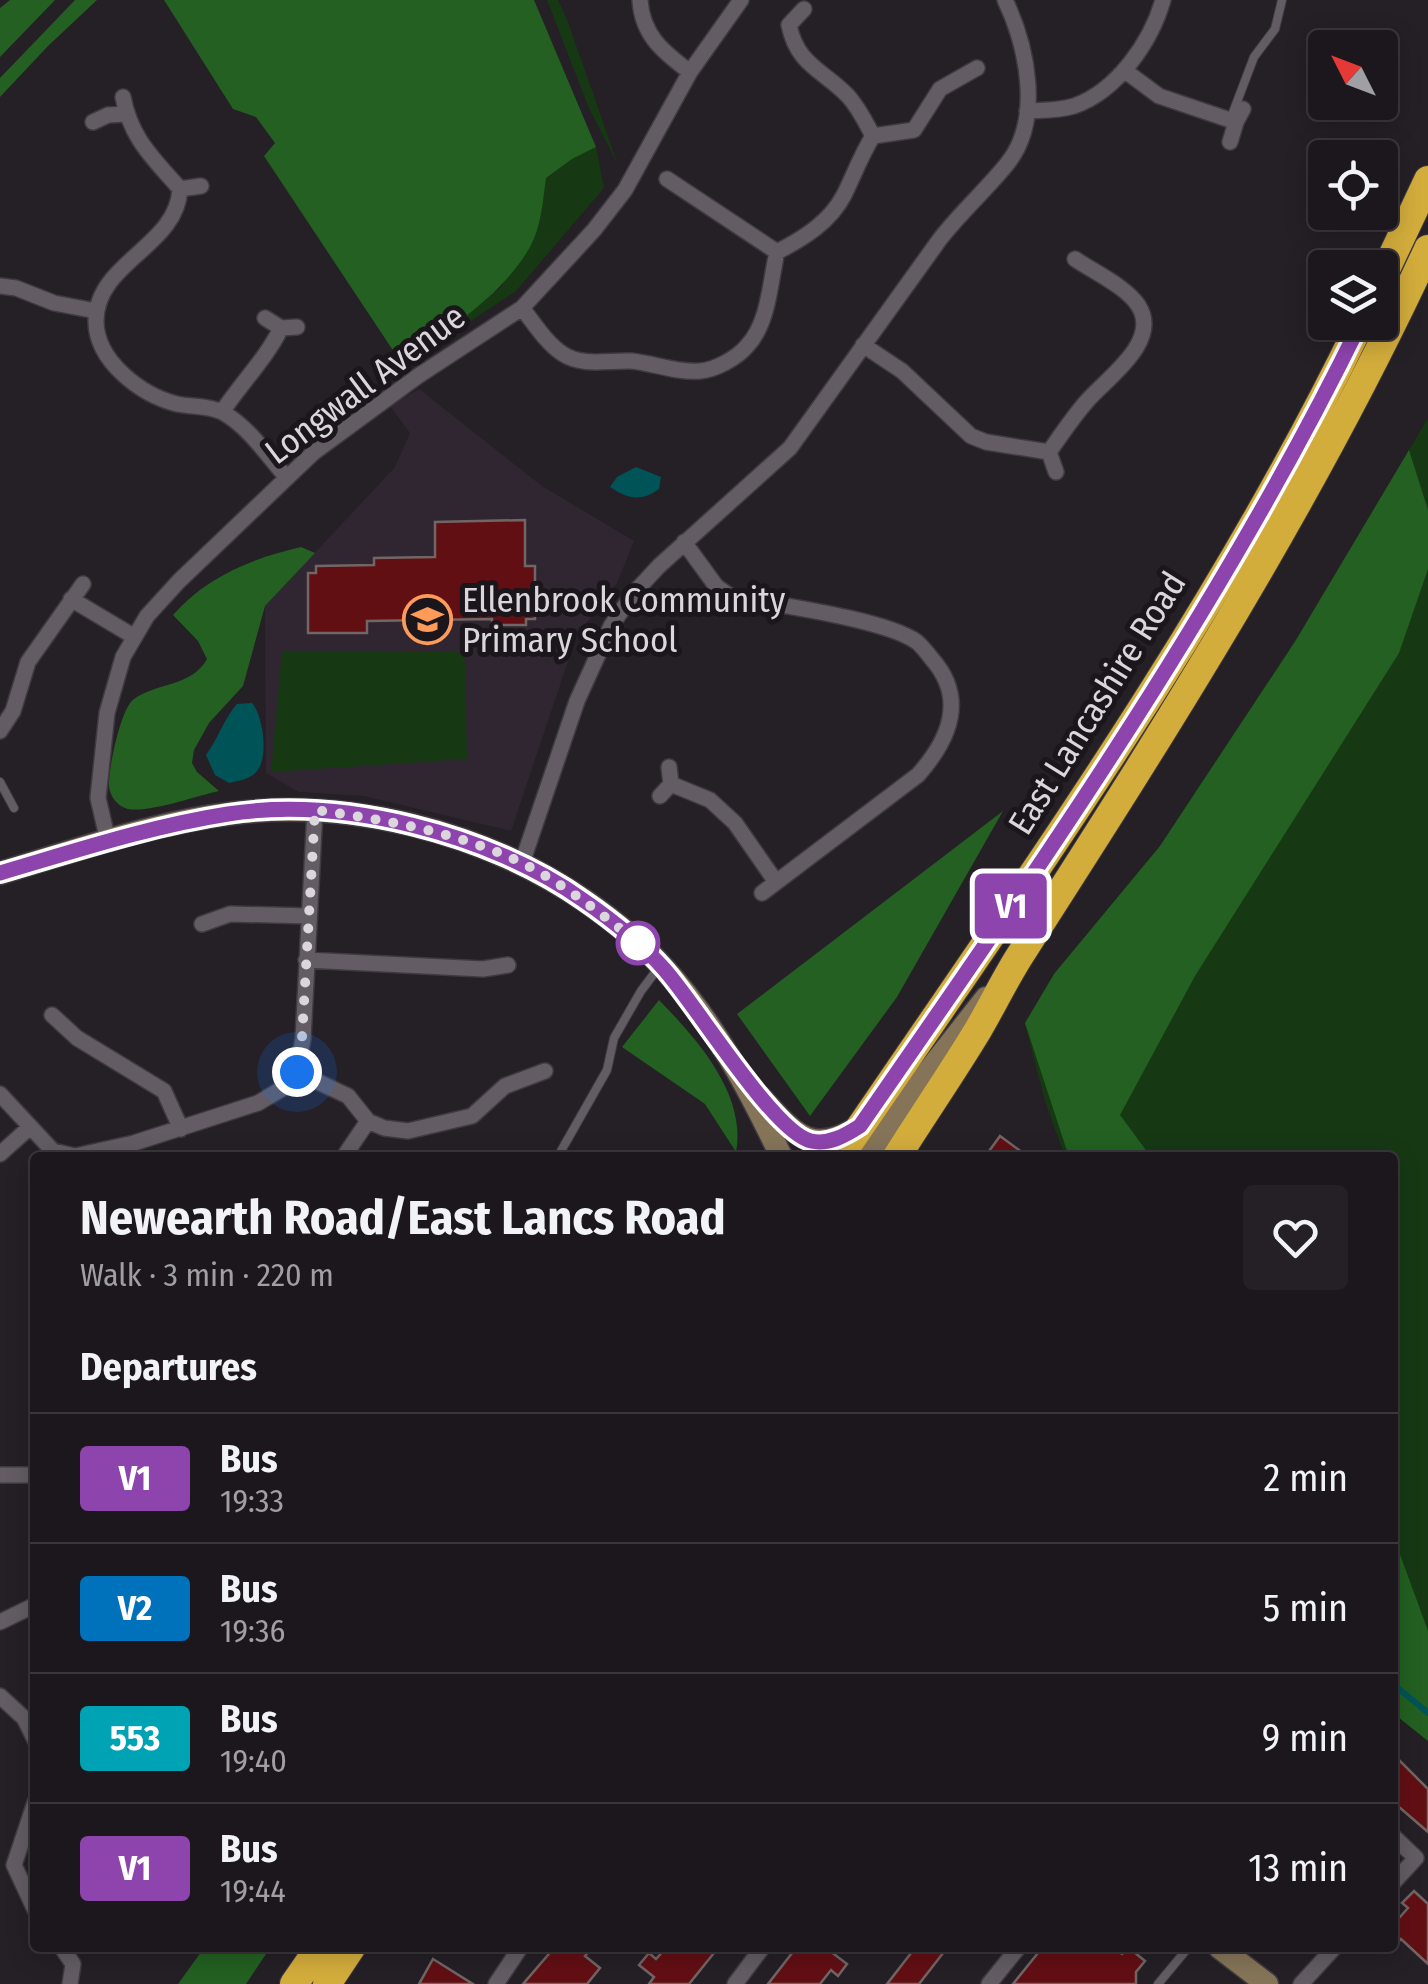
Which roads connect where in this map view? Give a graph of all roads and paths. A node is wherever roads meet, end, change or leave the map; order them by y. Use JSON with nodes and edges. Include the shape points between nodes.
{"nodes":[{"id":1,"x":640,"y":0,"type":"edge"},
{"id":2,"x":740,"y":0,"type":"edge"},
{"id":3,"x":1005,"y":0,"type":"edge"},
{"id":4,"x":1163,"y":0,"type":"edge"},
{"id":5,"x":1282,"y":0,"type":"edge"},
{"id":6,"x":804,"y":9,"type":"dead end"},
{"id":7,"x":977,"y":68,"type":"dead end"},
{"id":8,"x":1124,"y":70,"type":"junction"},
{"id":9,"x":690,"y":72,"type":"junction"},
{"id":10,"x":1027,"y":111,"type":"junction"},
{"id":11,"x":1236,"y":117,"type":"junction"},
{"id":12,"x":93,"y":122,"type":"dead end"},
{"id":13,"x":873,"y":136,"type":"junction"},
{"id":14,"x":1230,"y":142,"type":"dead end"},
{"id":15,"x":667,"y":179,"type":"dead end"},
{"id":16,"x":1428,"y":180,"type":"edge"},
{"id":17,"x":202,"y":186,"type":"dead end"},
{"id":18,"x":180,"y":189,"type":"junction"},
{"id":19,"x":688,"y":193,"type":"junction"},
{"id":20,"x":678,"y":208,"type":"dead end"},
{"id":21,"x":1428,"y":249,"type":"edge"},
{"id":22,"x":1395,"y":250,"type":"edge"},
{"id":23,"x":778,"y":252,"type":"junction"},
{"id":24,"x":1075,"y":259,"type":"dead end"},
{"id":25,"x":1103,"y":278,"type":"junction"},
{"id":26,"x":0,"y":286,"type":"edge"},
{"id":27,"x":1091,"y":294,"type":"dead end"},
{"id":28,"x":522,"y":308,"type":"junction"},
{"id":29,"x":96,"y":311,"type":"junction"},
{"id":30,"x":264,"y":318,"type":"dead end"},
{"id":31,"x":1350,"y":340,"type":"edge"},
{"id":32,"x":863,"y":344,"type":"junction"},
{"id":33,"x":222,"y":412,"type":"junction"},
{"id":34,"x":1049,"y":452,"type":"junction"},
{"id":35,"x":1056,"y":472,"type":"dead end"},
{"id":36,"x":286,"y":478,"type":"junction"},
{"id":37,"x":684,"y":542,"type":"junction"},
{"id":38,"x":83,"y":584,"type":"dead end"},
{"id":39,"x":71,"y":599,"type":"junction"},
{"id":40,"x":133,"y":636,"type":"junction"},
{"id":41,"x":0,"y":731,"type":"edge"},
{"id":42,"x":0,"y":782,"type":"edge"},
{"id":43,"x":667,"y":782,"type":"dead end"},
{"id":44,"x":14,"y":808,"type":"dead end"},
{"id":45,"x":315,"y":810,"type":"junction"},
{"id":46,"x":108,"y":841,"type":"junction"},
{"id":47,"x":522,"y":863,"type":"junction"},
{"id":48,"x":0,"y":872,"type":"edge"},
{"id":49,"x":776,"y":882,"type":"junction"},
{"id":50,"x":762,"y":893,"type":"dead end"},
{"id":51,"x":309,"y":916,"type":"junction"},
{"id":52,"x":202,"y":924,"type":"dead end"},
{"id":53,"x":306,"y":960,"type":"junction"},
{"id":54,"x":1016,"y":960,"type":"junction"},
{"id":55,"x":508,"y":965,"type":"dead end"},
{"id":56,"x":661,"y":965,"type":"junction"},
{"id":57,"x":52,"y":1015,"type":"dead end"},
{"id":58,"x":545,"y":1071,"type":"dead end"},
{"id":59,"x":297,"y":1072,"type":"junction"},
{"id":60,"x":744,"y":1079,"type":"junction"},
{"id":61,"x":0,"y":1094,"type":"edge"},
{"id":62,"x":368,"y":1122,"type":"junction"},
{"id":63,"x":860,"y":1126,"type":"junction"},
{"id":64,"x":29,"y":1128,"type":"junction"},
{"id":65,"x":181,"y":1128,"type":"junction"},
{"id":66,"x":136,"y":1150,"type":"edge"},
{"id":67,"x":561,"y":1151,"type":"dead end"},
{"id":68,"x":60,"y":1152,"type":"edge"},
{"id":69,"x":347,"y":1152,"type":"edge"},
{"id":70,"x":763,"y":1152,"type":"edge"},
{"id":71,"x":779,"y":1152,"type":"edge"},
{"id":72,"x":842,"y":1152,"type":"edge"},
{"id":73,"x":872,"y":1152,"type":"edge"},
{"id":74,"x":899,"y":1152,"type":"edge"},
{"id":75,"x":0,"y":1154,"type":"edge"},
{"id":76,"x":0,"y":1474,"type":"edge"},
{"id":77,"x":30,"y":1475,"type":"edge"},
{"id":78,"x":30,"y":1607,"type":"edge"},
{"id":79,"x":0,"y":1622,"type":"edge"},
{"id":80,"x":0,"y":1696,"type":"edge"},
{"id":81,"x":30,"y":1730,"type":"edge"},
{"id":82,"x":30,"y":1817,"type":"edge"},
{"id":83,"x":1398,"y":1840,"type":"edge"},
{"id":84,"x":1422,"y":1862,"type":"edge"},
{"id":85,"x":1398,"y":1880,"type":"edge"},
{"id":86,"x":30,"y":1899,"type":"edge"},
{"id":87,"x":65,"y":1952,"type":"edge"},
{"id":88,"x":316,"y":1952,"type":"edge"},
{"id":89,"x":348,"y":1952,"type":"edge"},
{"id":90,"x":517,"y":1952,"type":"edge"},
{"id":91,"x":759,"y":1952,"type":"edge"},
{"id":92,"x":1015,"y":1952,"type":"edge"},
{"id":93,"x":1185,"y":1952,"type":"edge"},
{"id":94,"x":1225,"y":1952,"type":"edge"},
{"id":95,"x":1330,"y":1952,"type":"edge"},
{"id":96,"x":1265,"y":1983,"type":"edge"},
{"id":97,"x":70,"y":1984,"type":"edge"},
{"id":98,"x":294,"y":1984,"type":"edge"},
{"id":99,"x":327,"y":1984,"type":"edge"},
{"id":100,"x":496,"y":1984,"type":"edge"},
{"id":101,"x":735,"y":1984,"type":"edge"},
{"id":102,"x":989,"y":1984,"type":"edge"},
{"id":103,"x":1158,"y":1984,"type":"edge"},
{"id":104,"x":1301,"y":1984,"type":"edge"}],
"edges":[{"from":1,"to":9,"type":"street","via":[[654,42]]},
{"from":2,"to":9,"type":"street","name":"Longwall Avenue"},
{"from":3,"to":10,"type":"street","via":[[1024,56]]},
{"from":4,"to":8,"type":"street"},
{"from":5,"to":11,"type":"lane","via":[[1275,30],[1254,57]]},
{"from":6,"to":13,"type":"street","via":[[789,26],[793,45],[847,95]]},
{"from":7,"to":13,"type":"street","via":[[940,89],[914,130]]},
{"from":8,"to":10,"type":"street","via":[[1075,106]]},
{"from":8,"to":11,"type":"street","via":[[1159,96]]},
{"from":9,"to":28,"type":"street","name":"Longwall Avenue","via":[[625,190]]},
{"from":10,"to":32,"type":"street","via":[[1008,162]]},
{"from":11,"to":14,"type":"street"},
{"from":12,"to":18,"type":"street","via":[[124,106],[134,135]]},
{"from":13,"to":23,"type":"street","via":[[824,222]]},
{"from":15,"to":19,"type":"street"},
{"from":16,"to":22,"type":"highway"},
{"from":17,"to":18,"type":"street"},
{"from":18,"to":29,"type":"street","via":[[162,230],[108,283]]},
{"from":19,"to":20,"type":"street"},
{"from":19,"to":23,"type":"street"},
{"from":21,"to":54,"type":"highway","name":"East Lancashire Road","via":[[1246,595]]},
{"from":23,"to":28,"type":"street","via":[[752,340],[738,355],[700,371],[565,356]]},
{"from":24,"to":25,"type":"street"},
{"from":25,"to":27,"type":"street"},
{"from":25,"to":34,"type":"street","via":[[1136,302],[1142,336]]},
{"from":26,"to":29,"type":"street"},
{"from":28,"to":36,"type":"street","name":"Longwall Avenue","via":[[393,393]]},
{"from":29,"to":33,"type":"street","via":[[101,345],[140,387],[169,402]]},
{"from":30,"to":33,"type":"street","via":[[289,327]]},
{"from":31,"to":63,"type":"highway","name":"East Lancashire Road","via":[[1202,610]]},
{"from":32,"to":34,"type":"street","via":[[971,436]]},
{"from":32,"to":37,"type":"street","via":[[790,448]]},
{"from":33,"to":36,"type":"street"},
{"from":34,"to":35,"type":"street"},
{"from":36,"to":40,"type":"street","name":"Longwall Avenue"},
{"from":37,"to":47,"type":"street","via":[[633,594],[596,654]]},
{"from":37,"to":49,"type":"street","via":[[730,596],[884,628],[916,642],[952,695],[952,722],[918,774]]},
{"from":38,"to":39,"type":"street"},
{"from":39,"to":40,"type":"street"},
{"from":39,"to":41,"type":"street","via":[[28,662]]},
{"from":40,"to":46,"type":"street","name":"Longwall Avenue","via":[[107,714],[98,798]]},
{"from":42,"to":44,"type":"lane"},
{"from":43,"to":49,"type":"street","via":[[710,800],[735,823]]},
{"from":45,"to":46,"type":"main road","via":[[231,813]]},
{"from":45,"to":47,"type":"main road","via":[[422,828]]},
{"from":45,"to":51,"type":"street"},
{"from":46,"to":48,"type":"main road"},
{"from":47,"to":56,"type":"main road","via":[[582,899]]},
{"from":49,"to":50,"type":"street"},
{"from":51,"to":52,"type":"street","via":[[230,914]]},
{"from":51,"to":53,"type":"street"},
{"from":53,"to":55,"type":"street","via":[[483,970]]},
{"from":53,"to":59,"type":"street"},
{"from":54,"to":73,"type":"main road"},
{"from":54,"to":74,"type":"highway","name":"East Lancashire Road"},
{"from":56,"to":60,"type":"main road"},
{"from":56,"to":67,"type":"lane","via":[[614,1038],[607,1070]]},
{"from":57,"to":65,"type":"street","via":[[164,1091]]},
{"from":58,"to":62,"type":"street","via":[[505,1086],[472,1116],[408,1131]]},
{"from":59,"to":62,"type":"street","via":[[348,1096]]},
{"from":59,"to":65,"type":"street","via":[[258,1103]]},
{"from":60,"to":63,"type":"main road","via":[[808,1141],[835,1140]]},
{"from":60,"to":70,"type":"main road"},
{"from":60,"to":71,"type":"main road"},
{"from":61,"to":64,"type":"street"},
{"from":62,"to":69,"type":"street"},
{"from":63,"to":72,"type":"highway","name":"East Lancashire Road"},
{"from":64,"to":68,"type":"street"},
{"from":64,"to":75,"type":"street"},
{"from":65,"to":66,"type":"street"},
{"from":76,"to":77,"type":"street"},
{"from":78,"to":79,"type":"street"},
{"from":80,"to":81,"type":"street"},
{"from":82,"to":86,"type":"street","via":[[14,1865]]},
{"from":83,"to":84,"type":"street"},
{"from":84,"to":85,"type":"street"},
{"from":87,"to":97,"type":"street","via":[[74,1964]]},
{"from":88,"to":98,"type":"highway"},
{"from":89,"to":99,"type":"highway"},
{"from":90,"to":100,"type":"street"},
{"from":91,"to":101,"type":"street"},
{"from":92,"to":102,"type":"street"},
{"from":93,"to":103,"type":"lane"},
{"from":94,"to":96,"type":"main road"},
{"from":95,"to":104,"type":"street"}]}
